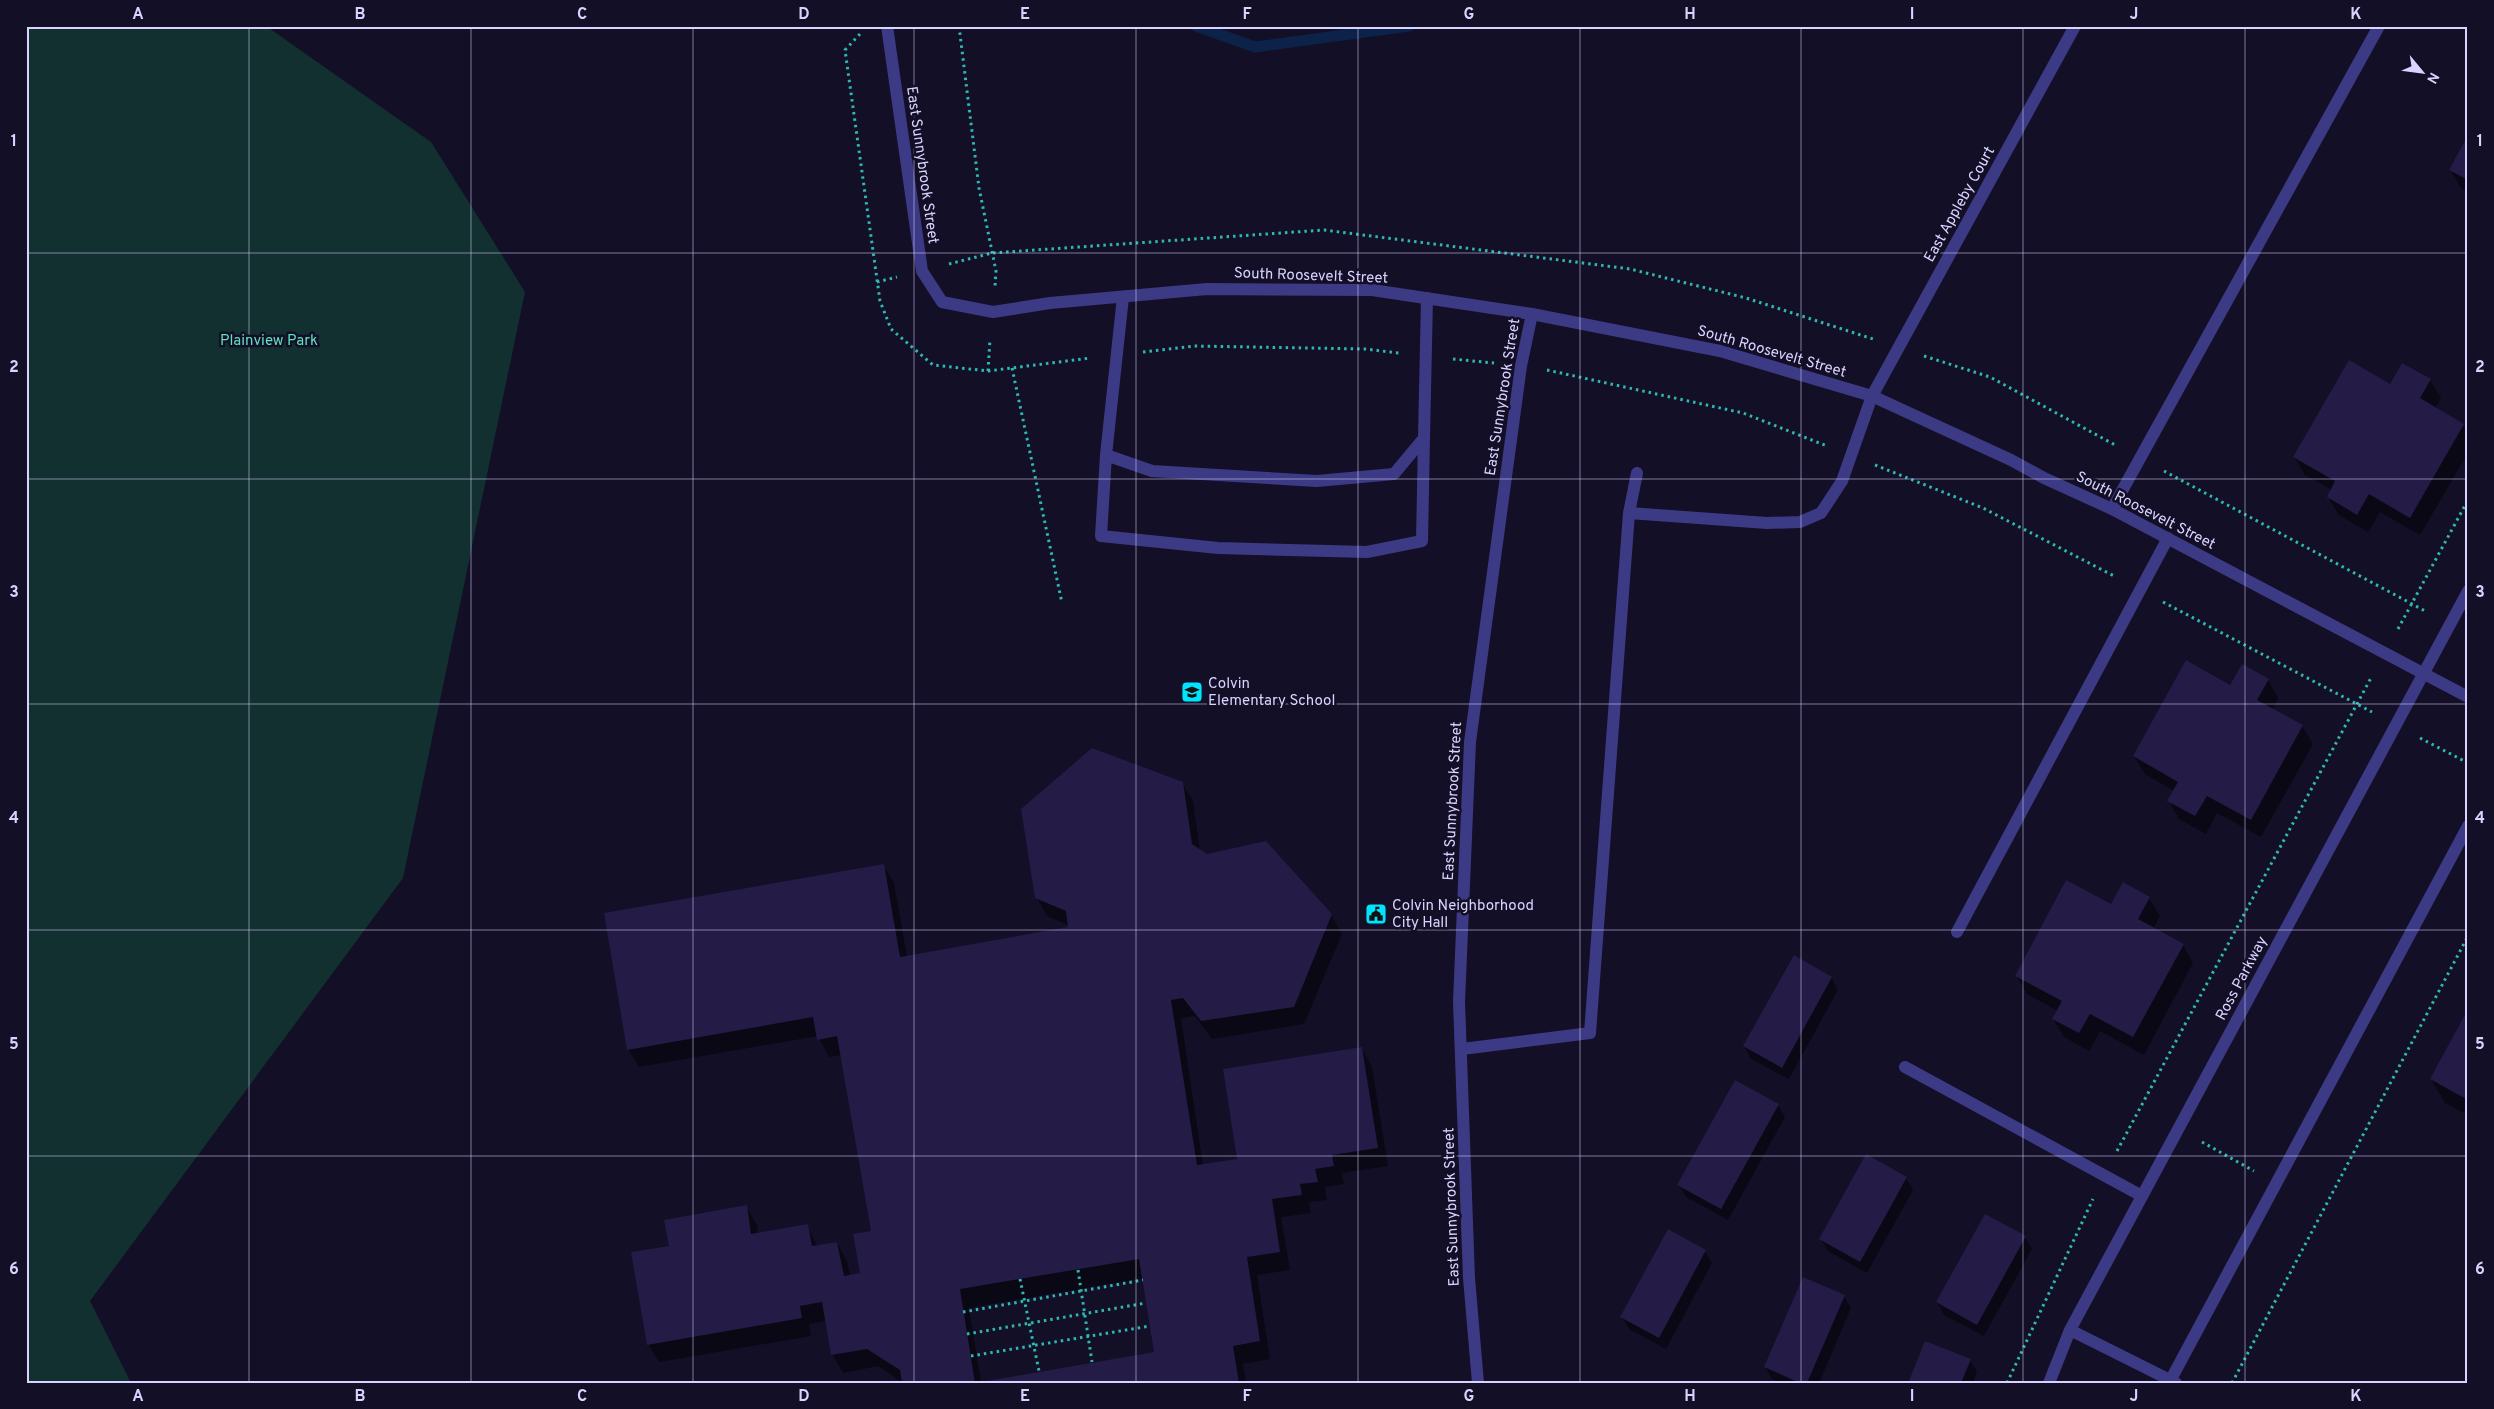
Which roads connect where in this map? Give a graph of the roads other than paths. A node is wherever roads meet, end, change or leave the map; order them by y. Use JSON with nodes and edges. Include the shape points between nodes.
{"nodes":[{"id":1,"x":887,"y":26,"type":"edge"},
{"id":2,"x":2075,"y":26,"type":"edge"},
{"id":3,"x":2379,"y":26,"type":"edge"},
{"id":4,"x":1123,"y":297,"type":"junction"},
{"id":5,"x":1427,"y":298,"type":"junction"},
{"id":6,"x":942,"y":302,"type":"joint"},
{"id":7,"x":1532,"y":314,"type":"junction"},
{"id":8,"x":1872,"y":396,"type":"junction"},
{"id":9,"x":1424,"y":438,"type":"junction"},
{"id":10,"x":1106,"y":455,"type":"junction"},
{"id":11,"x":1637,"y":474,"type":"dead end"},
{"id":12,"x":2112,"y":508,"type":"junction"},
{"id":13,"x":1629,"y":513,"type":"junction"},
{"id":14,"x":2168,"y":538,"type":"junction"},
{"id":15,"x":2468,"y":591,"type":"edge"},
{"id":16,"x":2424,"y":674,"type":"junction"},
{"id":17,"x":2468,"y":697,"type":"edge"},
{"id":18,"x":2468,"y":826,"type":"edge"},
{"id":19,"x":1957,"y":932,"type":"dead end"},
{"id":20,"x":1462,"y":1049,"type":"junction"},
{"id":21,"x":1905,"y":1067,"type":"dead end"},
{"id":22,"x":2142,"y":1196,"type":"junction"},
{"id":23,"x":2070,"y":1330,"type":"junction"},
{"id":24,"x":2172,"y":1382,"type":"edge"},
{"id":25,"x":1478,"y":1383,"type":"edge"},
{"id":26,"x":2049,"y":1383,"type":"edge"}],
"edges":[{"from":1,"to":6,"type":"street","name":"East Sunnybrook Street","via":[[922,271]]},
{"from":2,"to":8,"type":"street","name":"East Appleby Court"},
{"from":3,"to":12,"type":"street"},
{"from":4,"to":5,"type":"street","name":"South Roosevelt Street","via":[[1207,288],[1372,290]]},
{"from":4,"to":6,"type":"street","name":"South Roosevelt Street","via":[[993,312]]},
{"from":4,"to":10,"type":"street"},
{"from":5,"to":7,"type":"street","name":"South Roosevelt Street"},
{"from":5,"to":9,"type":"street"},
{"from":7,"to":8,"type":"street","name":"South Roosevelt Street","via":[[1720,350]]},
{"from":7,"to":20,"type":"street","name":"East Sunnybrook Street","via":[[1521,366],[1470,742],[1459,1002]]},
{"from":8,"to":12,"type":"street","name":"South Roosevelt Street"},
{"from":8,"to":13,"type":"street","name":"East Appleby Court","via":[[1842,481],[1821,513],[1800,522],[1767,523]]},
{"from":9,"to":10,"type":"street","via":[[1394,474],[1317,481],[1152,471]]},
{"from":9,"to":10,"type":"street","via":[[1422,541],[1367,552],[1218,548],[1101,536]]},
{"from":11,"to":13,"type":"street"},
{"from":12,"to":14,"type":"street","name":"South Roosevelt Street"},
{"from":13,"to":20,"type":"street","via":[[1590,1033]]},
{"from":14,"to":16,"type":"street","name":"South Roosevelt Street"},
{"from":14,"to":19,"type":"street"},
{"from":15,"to":16,"type":"street","name":"Ross Parkway"},
{"from":16,"to":17,"type":"street","name":"South Roosevelt Street"},
{"from":16,"to":22,"type":"street","name":"Ross Parkway"},
{"from":18,"to":24,"type":"street"},
{"from":20,"to":25,"type":"street","name":"East Sunnybrook Street","via":[[1470,1278]]},
{"from":21,"to":22,"type":"street"},
{"from":22,"to":23,"type":"street","name":"Ross Parkway"},
{"from":23,"to":24,"type":"street"},
{"from":23,"to":26,"type":"street","name":"Ross Parkway"}]}
